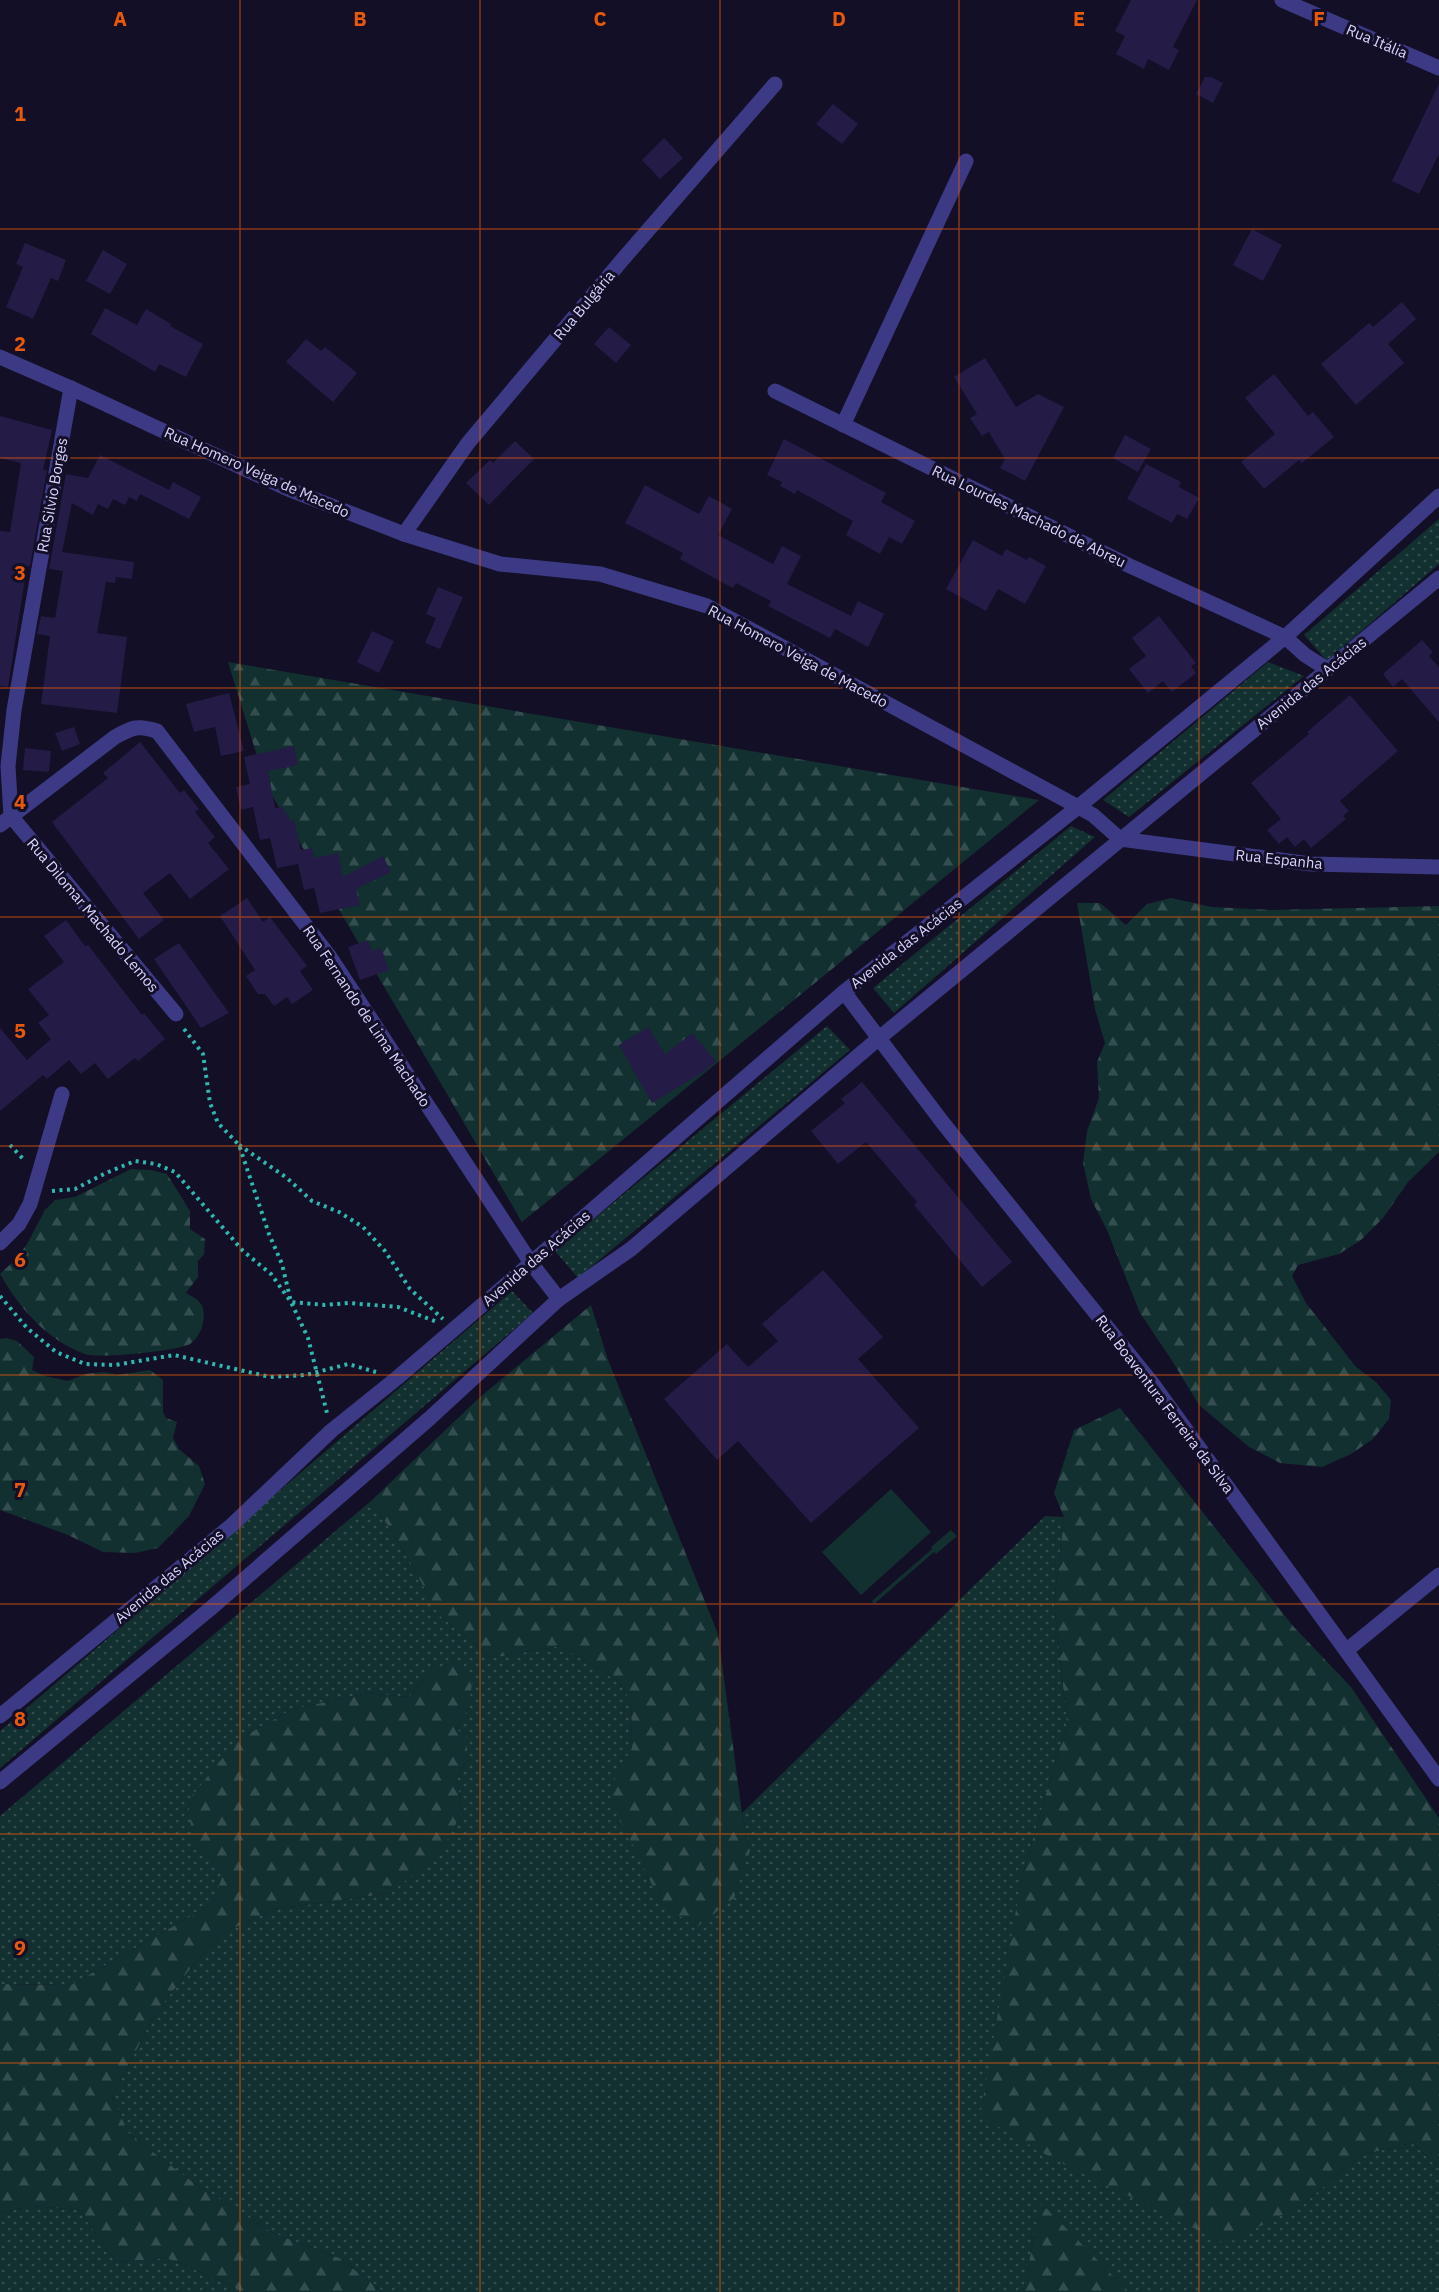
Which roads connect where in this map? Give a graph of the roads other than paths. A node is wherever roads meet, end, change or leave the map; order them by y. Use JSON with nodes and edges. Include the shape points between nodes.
{"nodes":[{"id":1,"x":1286,"y":1,"type":"edge"},
{"id":2,"x":1439,"y":68,"type":"edge"},
{"id":3,"x":775,"y":84,"type":"dead end"},
{"id":4,"x":966,"y":161,"type":"dead end"},
{"id":5,"x":0,"y":357,"type":"edge"},
{"id":6,"x":72,"y":388,"type":"junction"},
{"id":7,"x":775,"y":391,"type":"dead end"},
{"id":8,"x":843,"y":425,"type":"junction"},
{"id":9,"x":1439,"y":496,"type":"edge"},
{"id":10,"x":404,"y":534,"type":"junction"},
{"id":11,"x":1439,"y":579,"type":"edge"},
{"id":12,"x":1285,"y":637,"type":"junction"},
{"id":13,"x":1327,"y":669,"type":"junction"},
{"id":14,"x":7,"y":709,"type":"edge"},
{"id":15,"x":1078,"y":807,"type":"junction"},
{"id":16,"x":6,"y":820,"type":"edge"},
{"id":17,"x":1120,"y":839,"type":"junction"},
{"id":18,"x":1439,"y":867,"type":"edge"},
{"id":19,"x":844,"y":992,"type":"junction"},
{"id":20,"x":176,"y":1014,"type":"road end"},
{"id":21,"x":878,"y":1039,"type":"junction"},
{"id":22,"x":62,"y":1094,"type":"dead end"},
{"id":23,"x":0,"y":1243,"type":"edge"},
{"id":24,"x":531,"y":1263,"type":"junction"},
{"id":25,"x":559,"y":1299,"type":"junction"},
{"id":26,"x":1439,"y":1575,"type":"edge"},
{"id":27,"x":1347,"y":1650,"type":"junction"},
{"id":28,"x":0,"y":1716,"type":"edge"},
{"id":29,"x":1439,"y":1779,"type":"edge"},
{"id":30,"x":0,"y":1782,"type":"edge"}],
"edges":[{"from":1,"to":2,"type":"street","name":"Rua Itália"},
{"from":3,"to":10,"type":"street","name":"Rua Bulgária","via":[[468,443]]},
{"from":4,"to":8,"type":"street"},
{"from":5,"to":6,"type":"street","name":"Rua Homero Veiga de Macedo"},
{"from":6,"to":10,"type":"street","name":"Rua Homero Veiga de Macedo","via":[[288,489]]},
{"from":6,"to":14,"type":"street","name":"Rua Silvio Borges"},
{"from":7,"to":8,"type":"street","name":"Rua Lourdes Machado de Abreu"},
{"from":8,"to":12,"type":"street","name":"Rua Lourdes Machado de Abreu","via":[[1130,566]]},
{"from":9,"to":12,"type":"street","name":"Avenida das Acácias"},
{"from":10,"to":15,"type":"street","name":"Rua Homero Veiga de Macedo","via":[[500,564],[600,574],[707,606]]},
{"from":11,"to":13,"type":"street","name":"Avenida das Acácias"},
{"from":12,"to":13,"type":"street","name":"Rua Lourdes Machado de Abreu"},
{"from":12,"to":15,"type":"street","name":"Avenida das Acácias"},
{"from":13,"to":17,"type":"street","name":"Avenida das Acácias"},
{"from":14,"to":16,"type":"street","name":"Rua Silvio Borges"},
{"from":15,"to":17,"type":"street"},
{"from":15,"to":19,"type":"street","name":"Avenida das Acácias"},
{"from":16,"to":20,"type":"street","name":"Rua Dilomar Machado Lemos"},
{"from":16,"to":24,"type":"street","name":"Rua Fernando de Lima Machado","via":[[115,737],[142,726],[158,731],[330,957]]},
{"from":17,"to":18,"type":"street","name":"Rua Espanha","via":[[1311,864]]},
{"from":17,"to":21,"type":"street","name":"Avenida das Acácias"},
{"from":19,"to":21,"type":"street","name":"Avenida das Acácias"},
{"from":19,"to":24,"type":"street","name":"Avenida das Acácias"},
{"from":21,"to":25,"type":"street","name":"Avenida das Acácias","via":[[631,1249]]},
{"from":21,"to":27,"type":"street","name":"Rua Boaventura Ferreira da Silva","via":[[1152,1383]]},
{"from":22,"to":23,"type":"street","via":[[30,1204],[19,1224]]},
{"from":24,"to":25,"type":"street","name":"Rua Fernando de Lima Machado"},
{"from":24,"to":28,"type":"street","name":"Avenida das Acácias","via":[[331,1431],[232,1525]]},
{"from":25,"to":30,"type":"street","name":"Avenida das Acácias","via":[[430,1418],[210,1609]]},
{"from":26,"to":27,"type":"street"},
{"from":27,"to":29,"type":"street","name":"Rua Boaventura Ferreira da Silva"}]}
